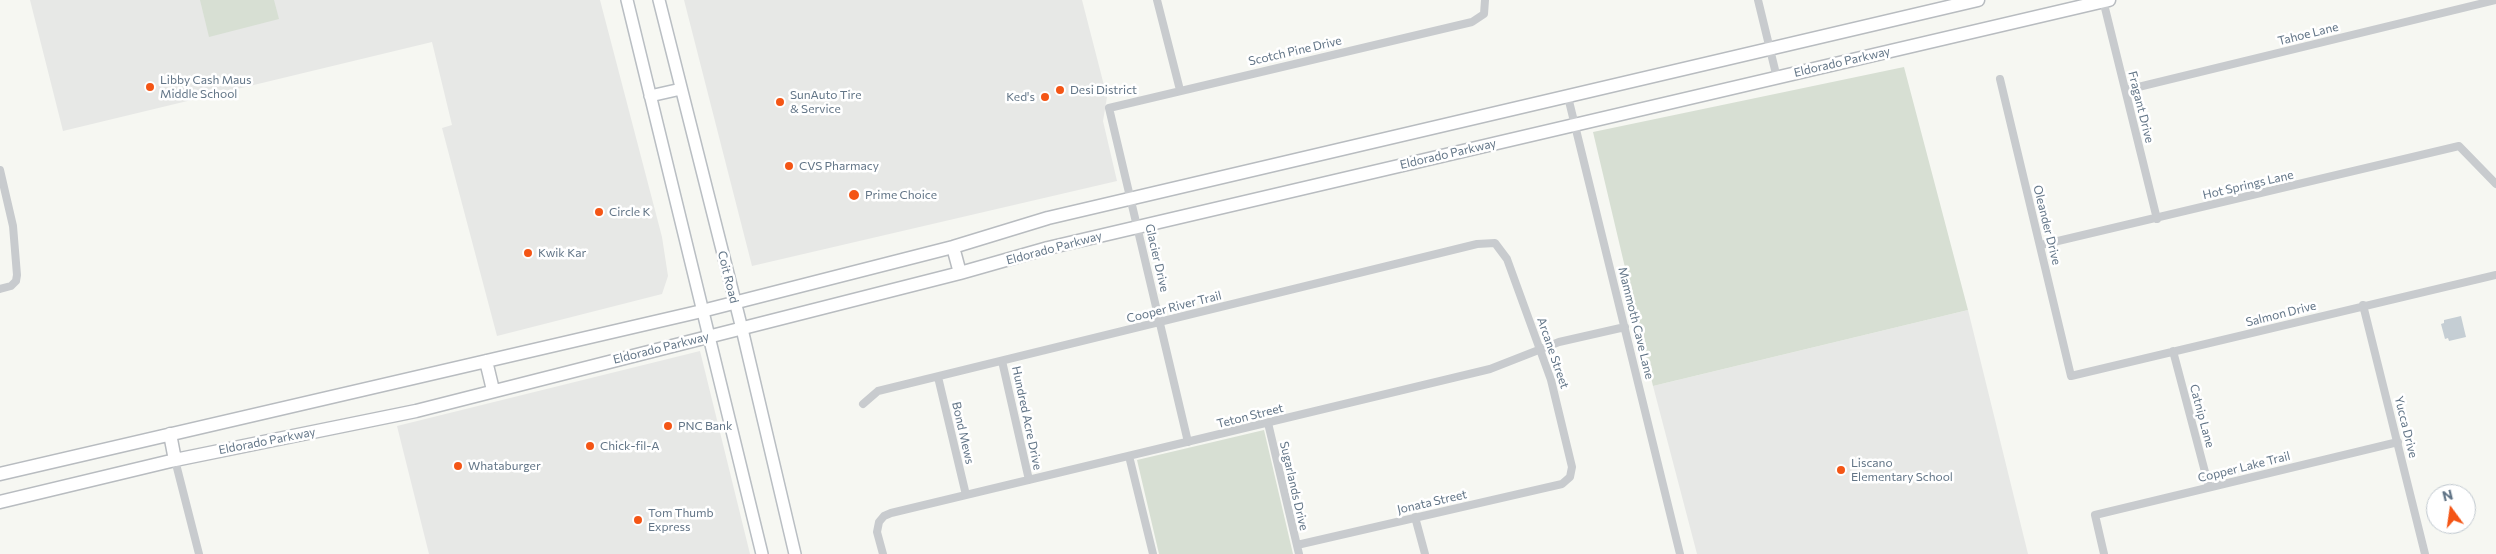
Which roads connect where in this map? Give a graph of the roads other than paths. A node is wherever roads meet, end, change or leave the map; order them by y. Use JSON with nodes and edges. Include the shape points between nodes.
{"nodes":[{"id":1,"x":627,"y":0,"type":"edge"},
{"id":2,"x":659,"y":0,"type":"edge"},
{"id":3,"x":1157,"y":0,"type":"edge"},
{"id":4,"x":1484,"y":0,"type":"edge"},
{"id":5,"x":1758,"y":0,"type":"edge"},
{"id":6,"x":1978,"y":0,"type":"edge"},
{"id":7,"x":2105,"y":0,"type":"edge"},
{"id":8,"x":2496,"y":0,"type":"edge"},
{"id":9,"x":1770,"y":50,"type":"junction"},
{"id":10,"x":1777,"y":78,"type":"junction"},
{"id":11,"x":2000,"y":79,"type":"dead end"},
{"id":12,"x":681,"y":89,"type":"junction"},
{"id":13,"x":1180,"y":90,"type":"junction"},
{"id":14,"x":2126,"y":90,"type":"junction"},
{"id":15,"x":650,"y":96,"type":"junction"},
{"id":16,"x":1568,"y":97,"type":"junction"},
{"id":17,"x":1109,"y":108,"type":"joint"},
{"id":18,"x":1576,"y":124,"type":"junction"},
{"id":19,"x":0,"y":170,"type":"edge"},
{"id":20,"x":2496,"y":184,"type":"edge"},
{"id":21,"x":1132,"y":198,"type":"junction"},
{"id":22,"x":2156,"y":219,"type":"junction"},
{"id":23,"x":1138,"y":226,"type":"junction"},
{"id":24,"x":1495,"y":243,"type":"joint"},
{"id":25,"x":2041,"y":245,"type":"junction"},
{"id":26,"x":953,"y":247,"type":"junction"},
{"id":27,"x":960,"y":273,"type":"junction"},
{"id":28,"x":2496,"y":275,"type":"edge"},
{"id":29,"x":0,"y":289,"type":"edge"},
{"id":30,"x":734,"y":301,"type":"junction"},
{"id":31,"x":2363,"y":305,"type":"junction"},
{"id":32,"x":702,"y":310,"type":"junction"},
{"id":33,"x":1160,"y":322,"type":"junction"},
{"id":34,"x":1625,"y":327,"type":"junction"},
{"id":35,"x":742,"y":329,"type":"junction"},
{"id":36,"x":709,"y":336,"type":"junction"},
{"id":37,"x":1540,"y":350,"type":"junction"},
{"id":38,"x":2173,"y":351,"type":"junction"},
{"id":39,"x":486,"y":361,"type":"junction"},
{"id":40,"x":1002,"y":361,"type":"junction"},
{"id":41,"x":938,"y":376,"type":"junction"},
{"id":42,"x":2071,"y":376,"type":"joint"},
{"id":43,"x":493,"y":390,"type":"junction"},
{"id":44,"x":863,"y":404,"type":"dead end"},
{"id":45,"x":1268,"y":423,"type":"junction"},
{"id":46,"x":170,"y":434,"type":"junction"},
{"id":47,"x":1188,"y":442,"type":"junction"},
{"id":48,"x":2398,"y":442,"type":"junction"},
{"id":49,"x":1130,"y":456,"type":"junction"},
{"id":50,"x":175,"y":460,"type":"junction"},
{"id":51,"x":0,"y":474,"type":"edge"},
{"id":52,"x":1570,"y":477,"type":"joint"},
{"id":53,"x":1029,"y":480,"type":"junction"},
{"id":54,"x":2209,"y":487,"type":"junction"},
{"id":55,"x":966,"y":495,"type":"junction"},
{"id":56,"x":0,"y":502,"type":"edge"},
{"id":57,"x":1415,"y":517,"type":"junction"},
{"id":58,"x":1297,"y":545,"type":"junction"},
{"id":59,"x":200,"y":554,"type":"edge"},
{"id":60,"x":762,"y":554,"type":"edge"},
{"id":61,"x":795,"y":554,"type":"edge"},
{"id":62,"x":883,"y":554,"type":"edge"},
{"id":63,"x":1153,"y":554,"type":"edge"},
{"id":64,"x":1299,"y":554,"type":"edge"},
{"id":65,"x":1425,"y":554,"type":"edge"},
{"id":66,"x":1680,"y":554,"type":"edge"},
{"id":67,"x":2104,"y":554,"type":"edge"},
{"id":68,"x":2425,"y":554,"type":"edge"}],
"edges":[{"from":1,"to":15,"type":"main road"},
{"from":2,"to":12,"type":"main road","name":"Coit Road"},
{"from":3,"to":13,"type":"street"},
{"from":4,"to":13,"type":"street","name":"Scotch Pine Drive","via":[[1484,14],[1466,24]]},
{"from":5,"to":9,"type":"street"},
{"from":6,"to":9,"type":"main road"},
{"from":7,"to":10,"type":"main road","name":"Eldorado Parkway"},
{"from":7,"to":14,"type":"street","name":"Fragant Drive"},
{"from":8,"to":14,"type":"street","name":"Tahoe Lane"},
{"from":9,"to":10,"type":"street"},
{"from":9,"to":16,"type":"main road"},
{"from":10,"to":18,"type":"main road","name":"Eldorado Parkway"},
{"from":11,"to":25,"type":"street","name":"Oleander Drive"},
{"from":12,"to":15,"type":"main road"},
{"from":12,"to":30,"type":"main road","name":"Coit Road"},
{"from":13,"to":17,"type":"street","name":"Scotch Pine Drive"},
{"from":14,"to":22,"type":"street","name":"Fragant Drive"},
{"from":15,"to":32,"type":"main road"},
{"from":16,"to":18,"type":"street","name":"Mammoth Cave Lane"},
{"from":16,"to":21,"type":"main road"},
{"from":17,"to":21,"type":"street","name":"Glacier Drive"},
{"from":18,"to":23,"type":"main road","name":"Eldorado Parkway"},
{"from":18,"to":34,"type":"street","name":"Mammoth Cave Lane"},
{"from":19,"to":29,"type":"street","via":[[13,226],[16,281]]},
{"from":20,"to":22,"type":"street","name":"Hot Springs Lane","via":[[2460,146]]},
{"from":21,"to":23,"type":"street","name":"Glacier Drive"},
{"from":21,"to":26,"type":"main road","via":[[1048,218]]},
{"from":22,"to":25,"type":"street","name":"Hot Springs Lane"},
{"from":23,"to":27,"type":"main road","name":"Eldorado Parkway"},
{"from":23,"to":33,"type":"street","name":"Glacier Drive"},
{"from":24,"to":33,"type":"street","name":"Cooper River Trail","via":[[1477,244]]},
{"from":24,"to":37,"type":"street","name":"Arcane Street","via":[[1507,259]]},
{"from":25,"to":42,"type":"street","name":"Oleander Drive"},
{"from":26,"to":27,"type":"main road"},
{"from":26,"to":30,"type":"main road"},
{"from":27,"to":35,"type":"main road","name":"Eldorado Parkway"},
{"from":28,"to":31,"type":"street","name":"Salmon Drive"},
{"from":30,"to":32,"type":"main road"},
{"from":30,"to":35,"type":"main road","name":"Coit Road"},
{"from":31,"to":38,"type":"street","name":"Salmon Drive"},
{"from":31,"to":48,"type":"street","name":"Yucca Drive"},
{"from":32,"to":36,"type":"main road"},
{"from":32,"to":39,"type":"main road"},
{"from":33,"to":40,"type":"street","name":"Cooper River Trail"},
{"from":33,"to":47,"type":"street","name":"Glacier Drive"},
{"from":34,"to":37,"type":"street","name":"Teton Street","via":[[1559,342]]},
{"from":34,"to":66,"type":"street","name":"Mammoth Cave Lane"},
{"from":35,"to":36,"type":"main road","name":"Eldorado Parkway"},
{"from":35,"to":61,"type":"main road","name":"Coit Road"},
{"from":36,"to":43,"type":"main road","name":"Eldorado Parkway"},
{"from":36,"to":60,"type":"main road"},
{"from":37,"to":45,"type":"street","name":"Teton Street","via":[[1490,369]]},
{"from":37,"to":52,"type":"street","name":"Arcane Street","via":[[1561,416],[1572,467]]},
{"from":38,"to":42,"type":"street","name":"Salmon Drive"},
{"from":38,"to":54,"type":"street","name":"Catnip Lane"},
{"from":39,"to":43,"type":"main road"},
{"from":39,"to":46,"type":"main road"},
{"from":40,"to":41,"type":"street","name":"Cooper River Trail"},
{"from":40,"to":53,"type":"street","name":"Hundred Acre Drive"},
{"from":41,"to":44,"type":"street","name":"Cooper River Trail","via":[[878,391]]},
{"from":41,"to":55,"type":"street","name":"Bond Mews"},
{"from":43,"to":50,"type":"main road","name":"Eldorado Parkway","via":[[416,411]]},
{"from":45,"to":47,"type":"street","name":"Teton Street"},
{"from":45,"to":58,"type":"street","name":"Sugarlands Drive"},
{"from":46,"to":50,"type":"main road"},
{"from":46,"to":51,"type":"main road"},
{"from":47,"to":49,"type":"street","name":"Teton Street"},
{"from":48,"to":54,"type":"street","name":"Copper Lake Trail"},
{"from":48,"to":68,"type":"street","name":"Yucca Drive"},
{"from":49,"to":53,"type":"street","name":"Teton Street"},
{"from":49,"to":63,"type":"street"},
{"from":50,"to":56,"type":"main road","name":"Eldorado Parkway"},
{"from":50,"to":59,"type":"street"},
{"from":52,"to":57,"type":"street","name":"Jonata Street","via":[[1562,484]]},
{"from":53,"to":55,"type":"street","name":"Teton Street"},
{"from":54,"to":67,"type":"street","name":"Copper Lake Trail","via":[[2095,515]]},
{"from":55,"to":62,"type":"street","name":"Teton Street","via":[[884,516],[877,532]]},
{"from":57,"to":58,"type":"street","name":"Jonata Street"},
{"from":57,"to":65,"type":"street"},
{"from":58,"to":64,"type":"street","name":"Sugarlands Drive"}]}
